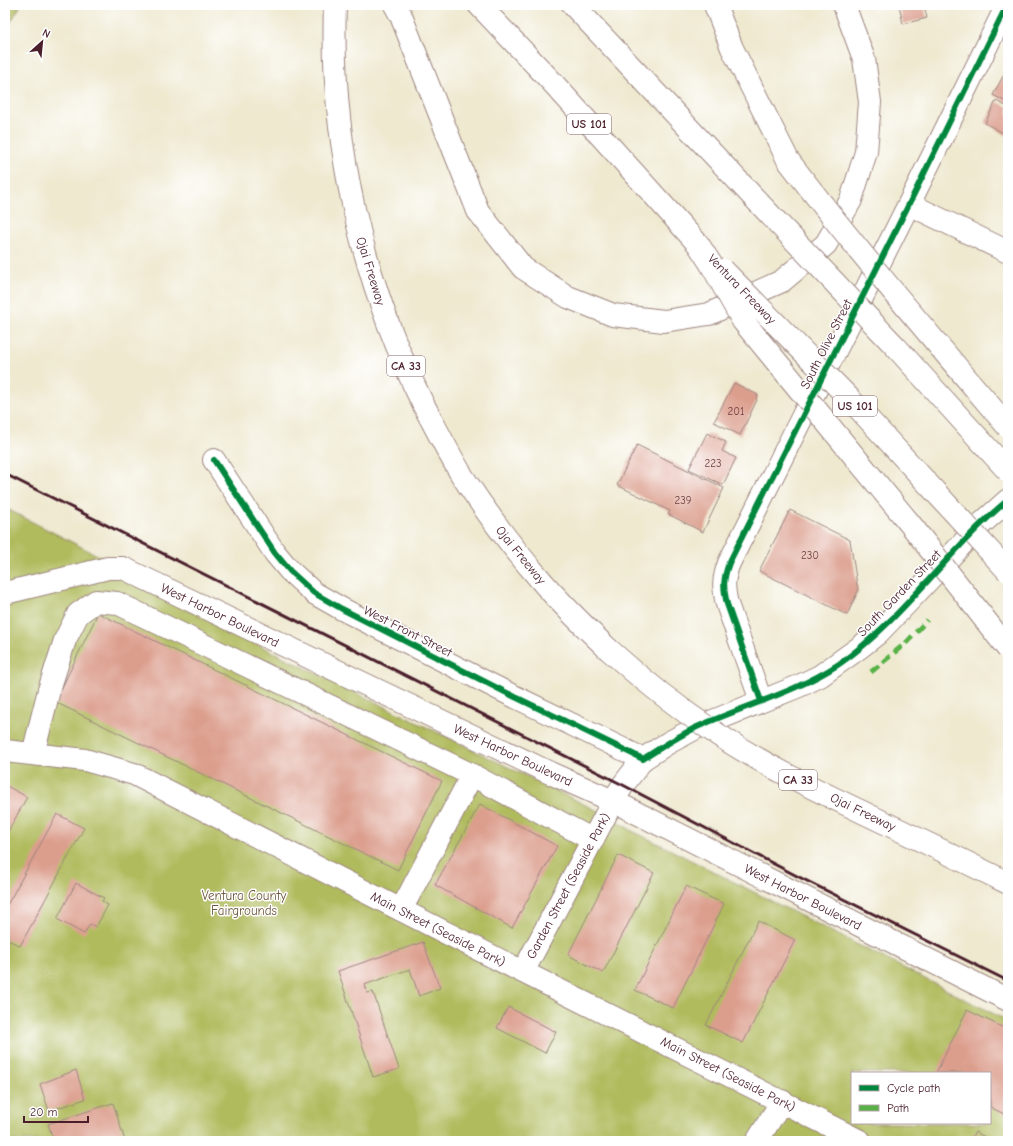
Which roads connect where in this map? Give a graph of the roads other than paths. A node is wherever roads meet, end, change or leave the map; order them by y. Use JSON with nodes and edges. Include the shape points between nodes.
{"nodes":[{"id":1,"x":335,"y":5,"type":"edge"},
{"id":2,"x":395,"y":5,"type":"edge"},
{"id":3,"x":479,"y":5,"type":"edge"},
{"id":4,"x":573,"y":5,"type":"edge"},
{"id":5,"x":715,"y":5,"type":"edge"},
{"id":6,"x":844,"y":5,"type":"edge"},
{"id":7,"x":1007,"y":5,"type":"edge"},
{"id":8,"x":909,"y":204,"type":"junction"},
{"id":9,"x":698,"y":244,"type":"junction"},
{"id":10,"x":1008,"y":252,"type":"edge"},
{"id":11,"x":1008,"y":426,"type":"edge"},
{"id":12,"x":214,"y":460,"type":"dead end"},
{"id":13,"x":1008,"y":471,"type":"edge"},
{"id":14,"x":1008,"y":500,"type":"edge"},
{"id":15,"x":1008,"y":571,"type":"edge"},
{"id":16,"x":5,"y":593,"type":"edge"},
{"id":17,"x":1008,"y":649,"type":"edge"},
{"id":18,"x":761,"y":701,"type":"junction"},
{"id":19,"x":5,"y":751,"type":"edge"},
{"id":20,"x":33,"y":754,"type":"junction"},
{"id":21,"x":643,"y":759,"type":"junction"},
{"id":22,"x":472,"y":775,"type":"junction"},
{"id":23,"x":618,"y":793,"type":"junction"},
{"id":24,"x":593,"y":840,"type":"junction"},
{"id":25,"x":1008,"y":883,"type":"edge"},
{"id":26,"x":401,"y":910,"type":"junction"},
{"id":27,"x":523,"y":972,"type":"junction"},
{"id":28,"x":1008,"y":1000,"type":"edge"},
{"id":29,"x":782,"y":1101,"type":"junction"},
{"id":30,"x":757,"y":1141,"type":"edge"},
{"id":31,"x":860,"y":1141,"type":"edge"}],
"edges":[{"from":1,"to":25,"type":"main road","name":"Ojai Freeway","number":"CA 33","bridge":true,"via":[[340,133],[351,196],[376,288],[412,381],[437,432],[462,476],[511,544],[538,578],[606,648],[668,700],[717,734],[818,791]]},
{"from":2,"to":6,"type":"main road","via":[[478,211],[523,268],[568,297],[614,315],[664,321],[709,314],[782,282],[826,244],[852,200],[866,152],[870,102],[864,59]]},
{"from":3,"to":9,"type":"main road","name":"Ventura Freeway","number":"US 101"},
{"from":4,"to":13,"type":"main road","bridge":true,"via":[[895,346]]},
{"from":5,"to":11,"type":"main road","bridge":true,"via":[[732,48],[788,160],[866,260]]},
{"from":7,"to":8,"type":"main road","name":"South Olive Street"},
{"from":8,"to":10,"type":"main road"},
{"from":8,"to":18,"type":"main road","name":"South Olive Street","via":[[725,574],[727,604]]},
{"from":9,"to":15,"type":"main road","name":"Ventura Freeway","number":"US 101","bridge":true,"via":[[848,398]]},
{"from":9,"to":17,"type":"main road","bridge":true,"via":[[743,321],[911,525]]},
{"from":12,"to":21,"type":"main road","name":"West Front Street","via":[[275,553],[314,593],[505,692]]},
{"from":14,"to":18,"type":"main road","name":"South Garden Street","via":[[980,524],[878,633],[820,676]]},
{"from":16,"to":23,"type":"main road","name":"West Harbor Boulevard","via":[[108,568],[124,568],[543,770]]},
{"from":18,"to":21,"type":"main road","name":"South Garden Street","via":[[696,728]]},
{"from":19,"to":20,"type":"main road","name":"Main Street (Seaside Park)"},
{"from":20,"to":22,"type":"main road","via":[[65,640],[78,614],[96,601],[117,603]]},
{"from":20,"to":26,"type":"main road","name":"Main Street (Seaside Park)","via":[[85,760],[134,774]]},
{"from":21,"to":23,"type":"main road","name":"South Garden Street"},
{"from":22,"to":24,"type":"main road"},
{"from":22,"to":26,"type":"main road"},
{"from":23,"to":24,"type":"main road","name":"Garden Street (Seaside Park)"},
{"from":23,"to":28,"type":"main road","name":"West Harbor Boulevard"},
{"from":24,"to":27,"type":"main road","name":"Garden Street (Seaside Park)"},
{"from":26,"to":27,"type":"main road","name":"Main Street (Seaside Park)"},
{"from":27,"to":29,"type":"main road","name":"Main Street (Seaside Park)"},
{"from":29,"to":30,"type":"main road"},
{"from":29,"to":31,"type":"main road","name":"Main Street (Seaside Park)"}]}
